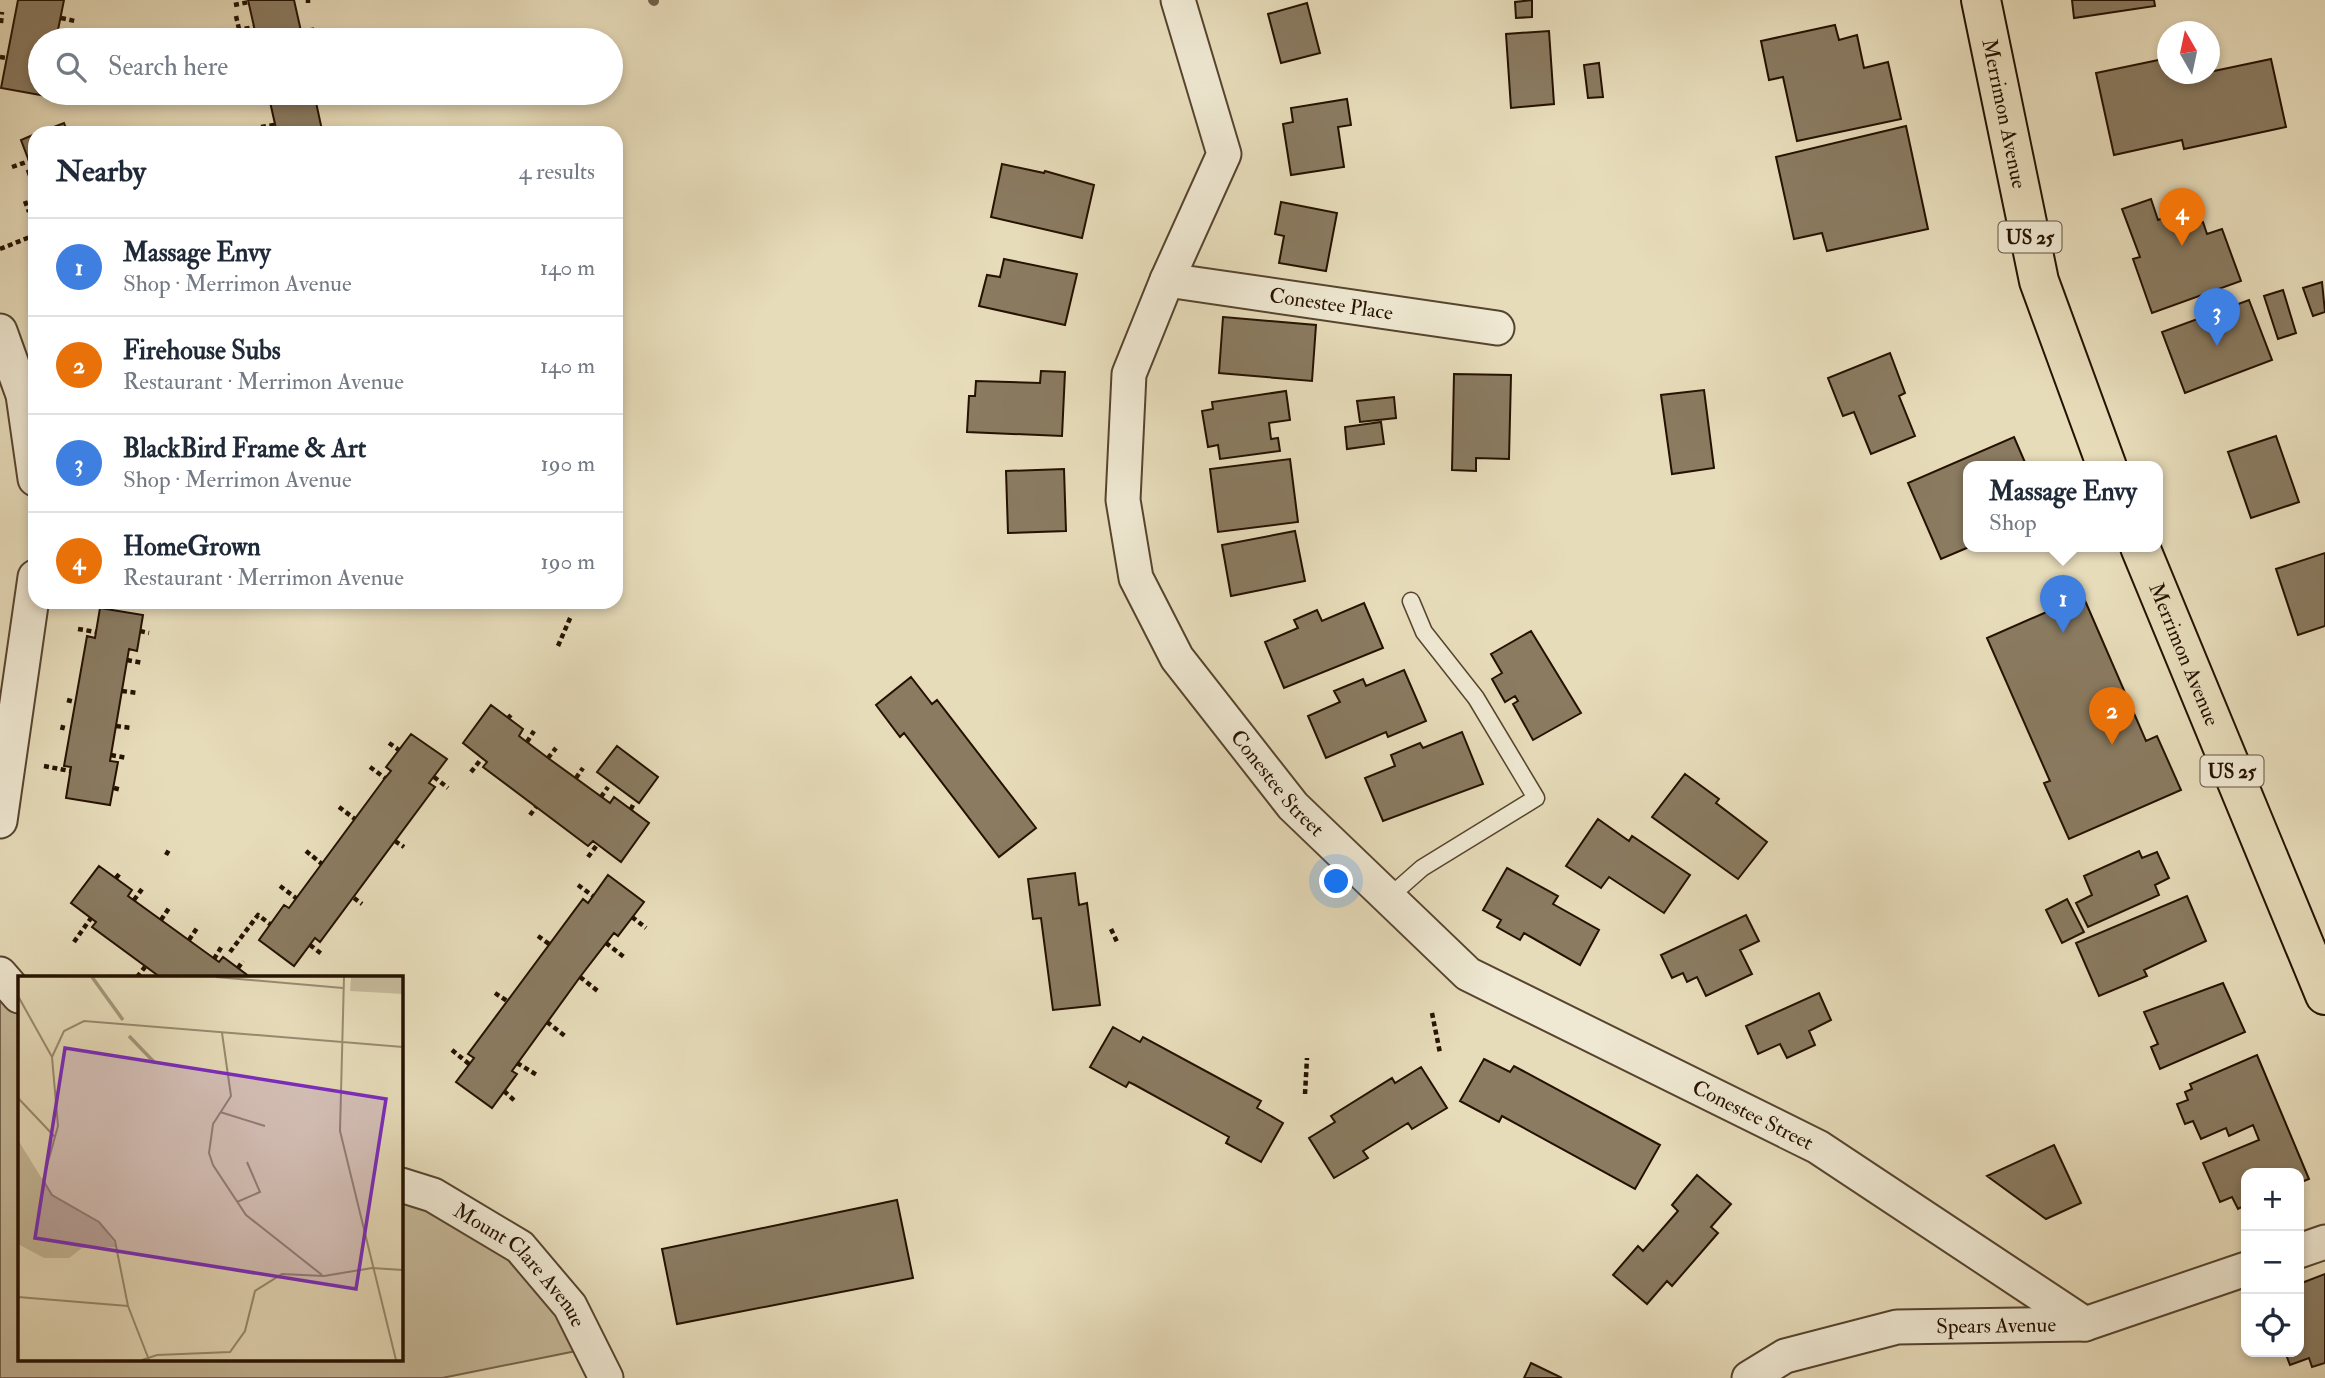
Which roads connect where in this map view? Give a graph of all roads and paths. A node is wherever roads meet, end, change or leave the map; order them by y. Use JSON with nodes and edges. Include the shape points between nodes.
{"nodes":[{"id":1,"x":1178,"y":0,"type":"edge"},
{"id":2,"x":1981,"y":0,"type":"edge"},
{"id":3,"x":249,"y":2,"type":"dead end"},
{"id":4,"x":234,"y":5,"type":"dead end"},
{"id":5,"x":2,"y":12,"type":"dead end"},
{"id":6,"x":236,"y":16,"type":"dead end"},
{"id":7,"x":61,"y":18,"type":"dead end"},
{"id":8,"x":75,"y":21,"type":"dead end"},
{"id":9,"x":1,"y":23,"type":"edge"},
{"id":10,"x":254,"y":27,"type":"dead end"},
{"id":11,"x":239,"y":28,"type":"edge"},
{"id":12,"x":246,"y":28,"type":"edge"},
{"id":13,"x":0,"y":57,"type":"edge"},
{"id":14,"x":7,"y":58,"type":"dead end"},
{"id":15,"x":275,"y":125,"type":"dead end"},
{"id":16,"x":268,"y":126,"type":"edge"},
{"id":17,"x":28,"y":161,"type":"edge"},
{"id":18,"x":12,"y":167,"type":"dead end"},
{"id":19,"x":25,"y":201,"type":"dead end"},
{"id":20,"x":28,"y":209,"type":"edge"},
{"id":21,"x":28,"y":238,"type":"edge"},
{"id":22,"x":0,"y":249,"type":"edge"},
{"id":23,"x":1167,"y":280,"type":"junction"},
{"id":24,"x":1497,"y":328,"type":"dead end"},
{"id":25,"x":0,"y":331,"type":"edge"},
{"id":26,"x":28,"y":430,"type":"edge"},
{"id":27,"x":2105,"y":461,"type":"edge"},
{"id":28,"x":2142,"y":552,"type":"edge"},
{"id":29,"x":28,"y":593,"type":"edge"},
{"id":30,"x":1411,"y":601,"type":"dead end"},
{"id":31,"x":571,"y":617,"type":"dead end"},
{"id":32,"x":78,"y":629,"type":"dead end"},
{"id":33,"x":12,"y":630,"type":"edge"},
{"id":34,"x":140,"y":631,"type":"dead end"},
{"id":35,"x":96,"y":632,"type":"dead end"},
{"id":36,"x":149,"y":633,"type":"dead end"},
{"id":37,"x":558,"y":646,"type":"dead end"},
{"id":38,"x":127,"y":660,"type":"dead end"},
{"id":39,"x":143,"y":663,"type":"dead end"},
{"id":40,"x":122,"y":691,"type":"dead end"},
{"id":41,"x":138,"y":693,"type":"dead end"},
{"id":42,"x":67,"y":700,"type":"dead end"},
{"id":43,"x":75,"y":702,"type":"dead end"},
{"id":44,"x":64,"y":722,"type":"dead end"},
{"id":45,"x":116,"y":726,"type":"dead end"},
{"id":46,"x":132,"y":728,"type":"dead end"},
{"id":47,"x":62,"y":730,"type":"dead end"},
{"id":48,"x":534,"y":732,"type":"dead end"},
{"id":49,"x":527,"y":742,"type":"dead end"},
{"id":50,"x":389,"y":743,"type":"dead end"},
{"id":51,"x":555,"y":748,"type":"dead end"},
{"id":52,"x":399,"y":750,"type":"dead end"},
{"id":53,"x":111,"y":755,"type":"dead end"},
{"id":54,"x":127,"y":758,"type":"dead end"},
{"id":55,"x":482,"y":758,"type":"dead end"},
{"id":56,"x":548,"y":758,"type":"dead end"},
{"id":57,"x":370,"y":767,"type":"dead end"},
{"id":58,"x":56,"y":768,"type":"dead end"},
{"id":59,"x":583,"y":768,"type":"dead end"},
{"id":60,"x":71,"y":771,"type":"dead end"},
{"id":61,"x":471,"y":772,"type":"dead end"},
{"id":62,"x":434,"y":777,"type":"dead end"},
{"id":63,"x":385,"y":778,"type":"dead end"},
{"id":64,"x":576,"y":778,"type":"dead end"},
{"id":65,"x":608,"y":787,"type":"dead end"},
{"id":66,"x":114,"y":788,"type":"dead end"},
{"id":67,"x":448,"y":788,"type":"dead end"},
{"id":68,"x":121,"y":790,"type":"dead end"},
{"id":69,"x":601,"y":797,"type":"dead end"},
{"id":70,"x":339,"y":807,"type":"dead end"},
{"id":71,"x":536,"y":807,"type":"dead end"},
{"id":72,"x":530,"y":815,"type":"dead end"},
{"id":73,"x":355,"y":819,"type":"dead end"},
{"id":74,"x":0,"y":821,"type":"edge"},
{"id":75,"x":395,"y":841,"type":"dead end"},
{"id":76,"x":597,"y":845,"type":"dead end"},
{"id":77,"x":404,"y":847,"type":"dead end"},
{"id":78,"x":170,"y":848,"type":"dead end"},
{"id":79,"x":306,"y":851,"type":"dead end"},
{"id":80,"x":166,"y":855,"type":"dead end"},
{"id":81,"x":588,"y":857,"type":"dead end"},
{"id":82,"x":322,"y":863,"type":"dead end"},
{"id":83,"x":120,"y":873,"type":"dead end"},
{"id":84,"x":116,"y":878,"type":"dead end"},
{"id":85,"x":578,"y":885,"type":"dead end"},
{"id":86,"x":280,"y":886,"type":"dead end"},
{"id":87,"x":142,"y":889,"type":"dead end"},
{"id":88,"x":593,"y":896,"type":"dead end"},
{"id":89,"x":296,"y":898,"type":"dead end"},
{"id":90,"x":354,"y":898,"type":"dead end"},
{"id":91,"x":1388,"y":898,"type":"junction"},
{"id":92,"x":134,"y":900,"type":"dead end"},
{"id":93,"x":362,"y":904,"type":"dead end"},
{"id":94,"x":169,"y":908,"type":"dead end"},
{"id":95,"x":632,"y":917,"type":"dead end"},
{"id":96,"x":91,"y":918,"type":"dead end"},
{"id":97,"x":161,"y":920,"type":"dead end"},
{"id":98,"x":270,"y":924,"type":"dead end"},
{"id":99,"x":646,"y":928,"type":"dead end"},
{"id":100,"x":197,"y":929,"type":"dead end"},
{"id":101,"x":1111,"y":929,"type":"dead end"},
{"id":102,"x":538,"y":936,"type":"dead end"},
{"id":103,"x":189,"y":940,"type":"dead end"},
{"id":104,"x":74,"y":942,"type":"dead end"},
{"id":105,"x":606,"y":943,"type":"dead end"},
{"id":106,"x":549,"y":944,"type":"dead end"},
{"id":107,"x":1118,"y":944,"type":"dead end"},
{"id":108,"x":310,"y":945,"type":"dead end"},
{"id":109,"x":222,"y":946,"type":"dead end"},
{"id":110,"x":230,"y":952,"type":"dead end"},
{"id":111,"x":323,"y":955,"type":"dead end"},
{"id":112,"x":624,"y":957,"type":"dead end"},
{"id":113,"x":214,"y":959,"type":"dead end"},
{"id":114,"x":243,"y":961,"type":"dead end"},
{"id":115,"x":145,"y":967,"type":"dead end"},
{"id":116,"x":238,"y":968,"type":"dead end"},
{"id":117,"x":0,"y":974,"type":"edge"},
{"id":118,"x":138,"y":976,"type":"edge"},
{"id":119,"x":580,"y":978,"type":"dead end"},
{"id":120,"x":599,"y":992,"type":"dead end"},
{"id":121,"x":495,"y":993,"type":"dead end"},
{"id":122,"x":18,"y":995,"type":"edge"},
{"id":123,"x":2325,"y":995,"type":"edge"},
{"id":124,"x":507,"y":1001,"type":"dead end"},
{"id":125,"x":1432,"y":1013,"type":"dead end"},
{"id":126,"x":547,"y":1022,"type":"dead end"},
{"id":127,"x":565,"y":1036,"type":"dead end"},
{"id":128,"x":452,"y":1050,"type":"dead end"},
{"id":129,"x":1440,"y":1053,"type":"dead end"},
{"id":130,"x":1307,"y":1058,"type":"dead end"},
{"id":131,"x":517,"y":1063,"type":"dead end"},
{"id":132,"x":469,"y":1065,"type":"dead end"},
{"id":133,"x":537,"y":1076,"type":"dead end"},
{"id":134,"x":504,"y":1091,"type":"dead end"},
{"id":135,"x":1305,"y":1094,"type":"dead end"},
{"id":136,"x":516,"y":1102,"type":"dead end"},
{"id":137,"x":402,"y":1185,"type":"edge"},
{"id":138,"x":2325,"y":1242,"type":"edge"},
{"id":139,"x":2304,"y":1249,"type":"edge"},
{"id":140,"x":2241,"y":1271,"type":"edge"},
{"id":141,"x":2085,"y":1324,"type":"junction"},
{"id":142,"x":606,"y":1378,"type":"edge"},
{"id":143,"x":1749,"y":1378,"type":"edge"}],
"edges":[{"from":1,"to":23,"type":"street","name":"Conestee Street","via":[[1224,154]]},
{"from":2,"to":27,"type":"main road","name":"Merrimon Avenue","number":"US 25","via":[[2039,281]]},
{"from":3,"to":4,"type":"path"},
{"from":5,"to":9,"type":"path"},
{"from":6,"to":11,"type":"path"},
{"from":7,"to":8,"type":"path"},
{"from":10,"to":12,"type":"path"},
{"from":13,"to":14,"type":"path"},
{"from":15,"to":16,"type":"path"},
{"from":17,"to":18,"type":"path"},
{"from":19,"to":20,"type":"path"},
{"from":21,"to":22,"type":"path"},
{"from":23,"to":24,"type":"street","name":"Conestee Place"},
{"from":23,"to":91,"type":"street","name":"Conestee Street","via":[[1129,374],[1124,500],[1136,578],[1177,658],[1293,806]]},
{"from":25,"to":26,"type":"street","via":[[23,395]]},
{"from":28,"to":123,"type":"main road","name":"Merrimon Avenue","number":"US 25"},
{"from":29,"to":33,"type":"street"},
{"from":30,"to":91,"type":"lane","via":[[1424,632],[1476,698],[1536,797],[1422,868]]},
{"from":31,"to":37,"type":"path"},
{"from":32,"to":35,"type":"path"},
{"from":33,"to":74,"type":"street"},
{"from":34,"to":36,"type":"path"},
{"from":38,"to":39,"type":"path"},
{"from":40,"to":41,"type":"path"},
{"from":42,"to":43,"type":"path"},
{"from":44,"to":47,"type":"path"},
{"from":45,"to":46,"type":"path"},
{"from":48,"to":49,"type":"path"},
{"from":50,"to":52,"type":"path"},
{"from":51,"to":56,"type":"path"},
{"from":53,"to":54,"type":"path"},
{"from":55,"to":61,"type":"path"},
{"from":57,"to":63,"type":"path"},
{"from":58,"to":60,"type":"path"},
{"from":59,"to":64,"type":"path"},
{"from":62,"to":67,"type":"path"},
{"from":65,"to":69,"type":"path"},
{"from":66,"to":68,"type":"path"},
{"from":70,"to":73,"type":"path"},
{"from":71,"to":72,"type":"path"},
{"from":75,"to":77,"type":"path"},
{"from":76,"to":81,"type":"path"},
{"from":78,"to":80,"type":"path"},
{"from":79,"to":82,"type":"path"},
{"from":83,"to":84,"type":"path"},
{"from":85,"to":88,"type":"path"},
{"from":86,"to":89,"type":"path"},
{"from":87,"to":92,"type":"path"},
{"from":90,"to":93,"type":"path"},
{"from":91,"to":141,"type":"street","name":"Conestee Street","via":[[1468,974],[1818,1147]]},
{"from":94,"to":97,"type":"path"},
{"from":95,"to":99,"type":"path"},
{"from":96,"to":104,"type":"path"},
{"from":98,"to":110,"type":"path","via":[[258,915]]},
{"from":100,"to":103,"type":"path"},
{"from":101,"to":107,"type":"path"},
{"from":102,"to":106,"type":"path"},
{"from":105,"to":112,"type":"path"},
{"from":108,"to":111,"type":"path"},
{"from":109,"to":113,"type":"path"},
{"from":114,"to":116,"type":"path"},
{"from":115,"to":118,"type":"path"},
{"from":117,"to":122,"type":"street"},
{"from":119,"to":120,"type":"path"},
{"from":121,"to":124,"type":"path"},
{"from":125,"to":129,"type":"path"},
{"from":126,"to":127,"type":"path"},
{"from":128,"to":132,"type":"path"},
{"from":130,"to":135,"type":"path"},
{"from":131,"to":133,"type":"path"},
{"from":134,"to":136,"type":"path"},
{"from":137,"to":142,"type":"street","name":"Mount Clare Avenue","via":[[433,1195],[520,1247],[570,1306]]},
{"from":138,"to":139,"type":"street"},
{"from":140,"to":141,"type":"street","name":"Spears Avenue"},
{"from":141,"to":143,"type":"street","name":"Spears Avenue","via":[[1897,1326],[1785,1356]]}]}
